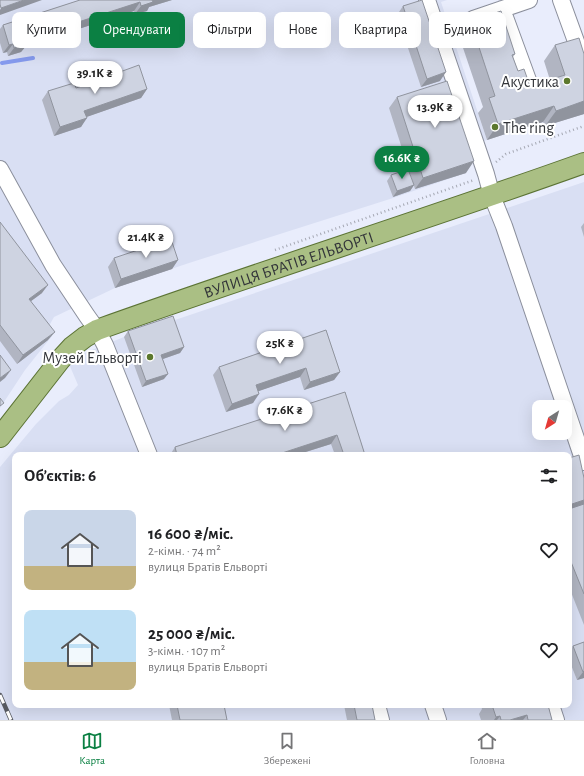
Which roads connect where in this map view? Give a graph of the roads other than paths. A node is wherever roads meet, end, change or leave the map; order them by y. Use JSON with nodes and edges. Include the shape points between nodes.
{"nodes":[{"id":1,"x":427,"y":0,"type":"edge"},
{"id":2,"x":529,"y":0,"type":"edge"},
{"id":3,"x":561,"y":0,"type":"edge"},
{"id":4,"x":502,"y":9,"type":"junction"},
{"id":5,"x":493,"y":12,"type":"edge"},
{"id":6,"x":582,"y":58,"type":"edge"},
{"id":7,"x":528,"y":80,"type":"edge"},
{"id":8,"x":584,"y":163,"type":"edge"},
{"id":9,"x":0,"y":169,"type":"edge"},
{"id":10,"x":492,"y":196,"type":"junction"},
{"id":11,"x":97,"y":330,"type":"junction"},
{"id":12,"x":22,"y":409,"type":"junction"},
{"id":13,"x":0,"y":425,"type":"edge"},
{"id":14,"x":0,"y":437,"type":"edge"},
{"id":15,"x":148,"y":452,"type":"edge"},
{"id":16,"x":578,"y":459,"type":"edge"},
{"id":17,"x":377,"y":708,"type":"edge"},
{"id":18,"x":434,"y":708,"type":"edge"},
{"id":19,"x":552,"y":708,"type":"edge"},
{"id":20,"x":381,"y":720,"type":"edge"},
{"id":21,"x":438,"y":720,"type":"edge"},
{"id":22,"x":556,"y":720,"type":"edge"}],
"edges":[{"from":1,"to":10,"type":"lane"},
{"from":2,"to":4,"type":"lane"},
{"from":3,"to":6,"type":"lane"},
{"from":4,"to":5,"type":"lane"},
{"from":4,"to":7,"type":"lane"},
{"from":8,"to":10,"type":"main road","name":"ВУЛИЦЯ БРАТІВ ЕЛЬВОРТІ"},
{"from":9,"to":11,"type":"lane","via":[[53,265]]},
{"from":10,"to":11,"type":"main road","name":"ВУЛИЦЯ БРАТІВ ЕЛЬВОРТІ"},
{"from":10,"to":16,"type":"lane","via":[[504,226]]},
{"from":11,"to":12,"type":"main road","name":"ВУЛИЦЯ БРАТІВ ЕЛЬВОРТІ","via":[[72,347]]},
{"from":11,"to":15,"type":"lane"},
{"from":12,"to":13,"type":"main road","name":"ВУЛИЦЯ БРАТІВ ЕЛЬВОРТІ"},
{"from":12,"to":14,"type":"main road","name":"ВУЛИЦЯ БРАТІВ ЕЛЬВОРТІ"},
{"from":17,"to":20,"type":"lane"},
{"from":18,"to":21,"type":"lane"},
{"from":19,"to":22,"type":"lane"}]}
